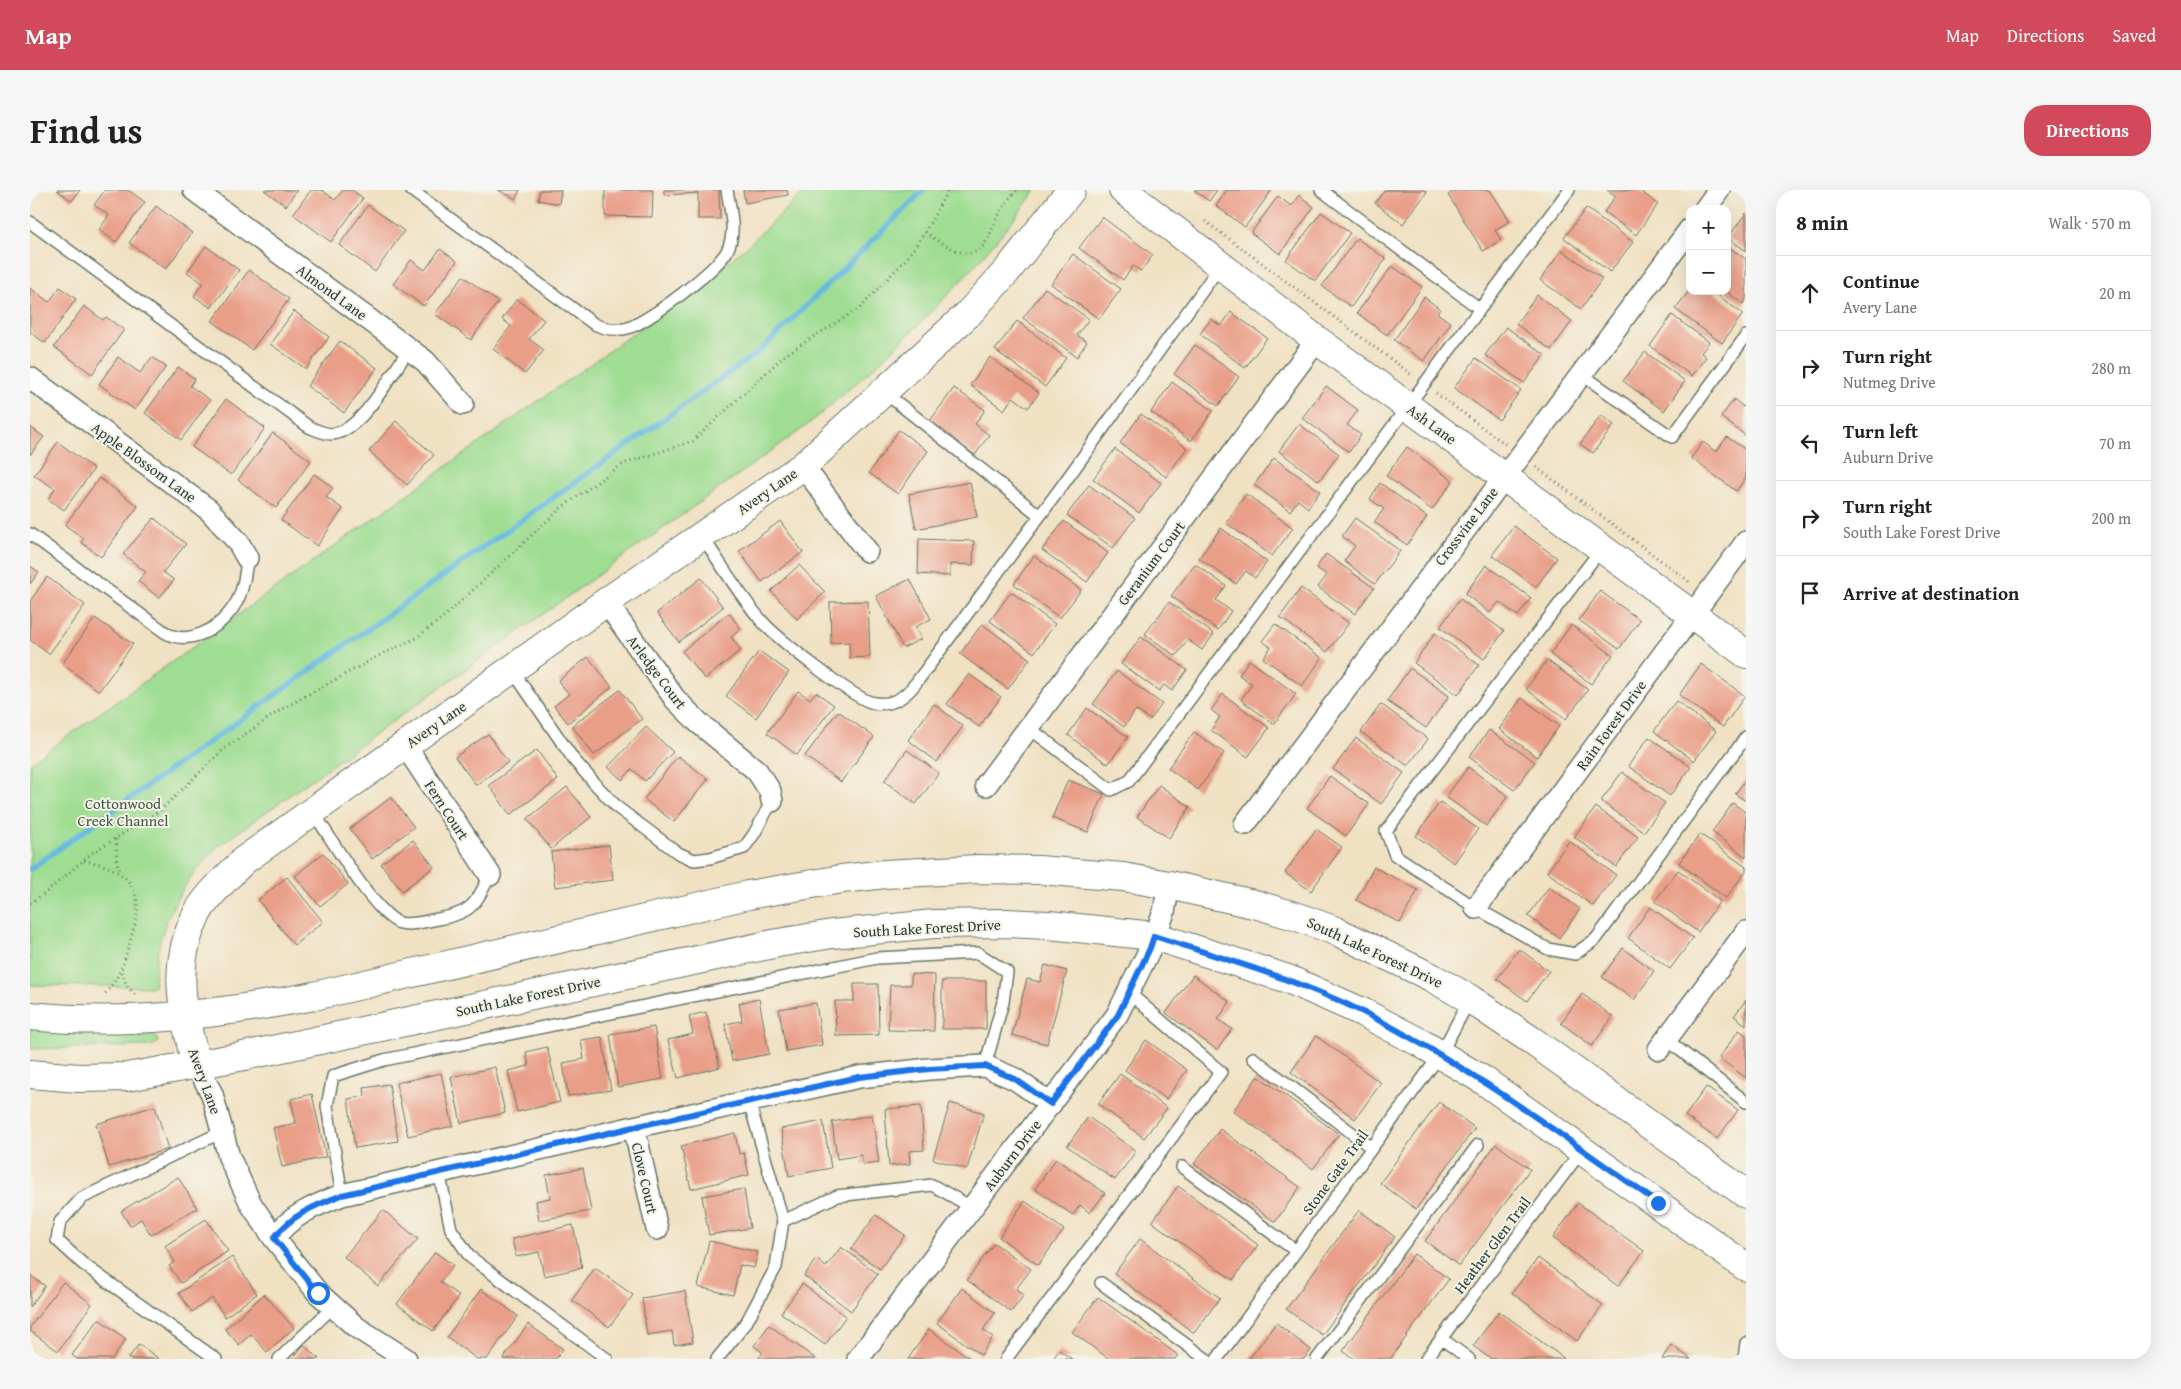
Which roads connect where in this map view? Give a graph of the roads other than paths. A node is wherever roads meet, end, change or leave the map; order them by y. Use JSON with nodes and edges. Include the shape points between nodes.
{"nodes":[{"id":1,"x":194,"y":190,"type":"edge"},
{"id":2,"x":411,"y":190,"type":"edge"},
{"id":3,"x":727,"y":190,"type":"edge"},
{"id":4,"x":1071,"y":190,"type":"edge"},
{"id":5,"x":1123,"y":190,"type":"edge"},
{"id":6,"x":1321,"y":190,"type":"edge"},
{"id":7,"x":1569,"y":190,"type":"edge"},
{"id":8,"x":1719,"y":190,"type":"edge"},
{"id":9,"x":1708,"y":205,"type":"edge"},
{"id":10,"x":30,"y":222,"type":"edge"},
{"id":11,"x":1686,"y":234,"type":"edge"},
{"id":12,"x":1220,"y":265,"type":"junction"},
{"id":13,"x":1480,"y":309,"type":"junction"},
{"id":14,"x":1746,"y":336,"type":"edge"},
{"id":15,"x":1317,"y":340,"type":"junction"},
{"id":16,"x":409,"y":349,"type":"junction"},
{"id":17,"x":1581,"y":374,"type":"junction"},
{"id":18,"x":30,"y":378,"type":"edge"},
{"id":19,"x":884,"y":392,"type":"junction"},
{"id":20,"x":463,"y":404,"type":"dead end"},
{"id":21,"x":1408,"y":407,"type":"junction"},
{"id":22,"x":803,"y":466,"type":"junction"},
{"id":23,"x":1504,"y":476,"type":"junction"},
{"id":24,"x":1039,"y":515,"type":"junction"},
{"id":25,"x":30,"y":534,"type":"edge"},
{"id":26,"x":702,"y":536,"type":"junction"},
{"id":27,"x":1746,"y":542,"type":"edge"},
{"id":28,"x":1602,"y":548,"type":"junction"},
{"id":29,"x":867,"y":551,"type":"dead end"},
{"id":30,"x":247,"y":558,"type":"joint"},
{"id":31,"x":606,"y":602,"type":"junction"},
{"id":32,"x":1700,"y":605,"type":"junction"},
{"id":33,"x":1746,"y":654,"type":"edge"},
{"id":34,"x":512,"y":670,"type":"junction"},
{"id":35,"x":1029,"y":728,"type":"junction"},
{"id":36,"x":1746,"y":737,"type":"edge"},
{"id":37,"x":405,"y":745,"type":"junction"},
{"id":38,"x":986,"y":785,"type":"dead end"},
{"id":39,"x":772,"y":801,"type":"joint"},
{"id":40,"x":313,"y":812,"type":"junction"},
{"id":41,"x":1245,"y":824,"type":"dead end"},
{"id":42,"x":490,"y":875,"type":"joint"},
{"id":43,"x":1169,"y":885,"type":"junction"},
{"id":44,"x":1476,"y":908,"type":"junction"},
{"id":45,"x":1746,"y":932,"type":"edge"},
{"id":46,"x":1154,"y":936,"type":"junction"},
{"id":47,"x":1128,"y":992,"type":"junction"},
{"id":48,"x":1470,"y":999,"type":"junction"},
{"id":49,"x":30,"y":1016,"type":"edge"},
{"id":50,"x":184,"y":1016,"type":"junction"},
{"id":51,"x":1662,"y":1044,"type":"joint"},
{"id":52,"x":1440,"y":1055,"type":"junction"},
{"id":53,"x":1253,"y":1058,"type":"dead end"},
{"id":54,"x":196,"y":1064,"type":"junction"},
{"id":55,"x":985,"y":1066,"type":"junction"},
{"id":56,"x":30,"y":1074,"type":"edge"},
{"id":57,"x":749,"y":1101,"type":"junction"},
{"id":58,"x":1746,"y":1102,"type":"edge"},
{"id":59,"x":1051,"y":1104,"type":"junction"},
{"id":60,"x":634,"y":1127,"type":"junction"},
{"id":61,"x":222,"y":1132,"type":"junction"},
{"id":62,"x":1478,"y":1145,"type":"dead end"},
{"id":63,"x":1372,"y":1148,"type":"junction"},
{"id":64,"x":1582,"y":1150,"type":"junction"},
{"id":65,"x":1182,"y":1167,"type":"dead end"},
{"id":66,"x":439,"y":1172,"type":"junction"},
{"id":67,"x":1746,"y":1194,"type":"edge"},
{"id":68,"x":342,"y":1195,"type":"junction"},
{"id":69,"x":972,"y":1208,"type":"junction"},
{"id":70,"x":783,"y":1221,"type":"junction"},
{"id":71,"x":657,"y":1229,"type":"dead end"},
{"id":72,"x":274,"y":1238,"type":"junction"},
{"id":73,"x":1296,"y":1251,"type":"junction"},
{"id":74,"x":1746,"y":1267,"type":"edge"},
{"id":75,"x":1102,"y":1283,"type":"dead end"},
{"id":76,"x":333,"y":1307,"type":"junction"},
{"id":77,"x":1441,"y":1338,"type":"junction"},
{"id":78,"x":1746,"y":1343,"type":"edge"},
{"id":79,"x":216,"y":1359,"type":"edge"},
{"id":80,"x":279,"y":1359,"type":"edge"},
{"id":81,"x":405,"y":1359,"type":"edge"},
{"id":82,"x":607,"y":1359,"type":"edge"},
{"id":83,"x":717,"y":1359,"type":"edge"},
{"id":84,"x":858,"y":1359,"type":"edge"},
{"id":85,"x":1006,"y":1359,"type":"edge"},
{"id":86,"x":1206,"y":1359,"type":"edge"},
{"id":87,"x":1217,"y":1359,"type":"edge"},
{"id":88,"x":1317,"y":1359,"type":"edge"},
{"id":89,"x":1426,"y":1359,"type":"edge"},
{"id":90,"x":1469,"y":1359,"type":"edge"},
{"id":91,"x":1744,"y":1359,"type":"edge"}],
"edges":[{"from":1,"to":16,"type":"street","name":"Almond Lane"},
{"from":2,"to":3,"type":"lane","via":[[594,324],[618,330],[633,327],[648,318],[724,256],[732,229]]},
{"from":4,"to":19,"type":"main road","name":"Avery Lane","via":[[1007,271],[968,314]]},
{"from":5,"to":12,"type":"main road","name":"Ash Lane"},
{"from":6,"to":13,"type":"lane"},
{"from":7,"to":13,"type":"lane"},
{"from":8,"to":9,"type":"street"},
{"from":10,"to":16,"type":"lane","via":[[309,427],[324,434],[352,426]]},
{"from":11,"to":17,"type":"street","name":"Crossvine Lane"},
{"from":12,"to":15,"type":"main road","name":"Ash Lane"},
{"from":12,"to":24,"type":"lane"},
{"from":13,"to":21,"type":"lane"},
{"from":14,"to":17,"type":"lane","via":[[1672,437]]},
{"from":15,"to":21,"type":"main road","name":"Ash Lane"},
{"from":15,"to":35,"type":"street","name":"Geranium Court"},
{"from":16,"to":20,"type":"street","name":"Almond Lane","via":[[425,361]]},
{"from":17,"to":23,"type":"street","name":"Crossvine Lane"},
{"from":18,"to":30,"type":"street","name":"Apple Blossom Lane","via":[[209,510],[238,542]]},
{"from":19,"to":22,"type":"main road","name":"Avery Lane"},
{"from":19,"to":24,"type":"lane"},
{"from":21,"to":23,"type":"main road","name":"Ash Lane"},
{"from":21,"to":35,"type":"lane","via":[[1128,781],[1111,790]]},
{"from":22,"to":26,"type":"main road","name":"Avery Lane"},
{"from":22,"to":29,"type":"street"},
{"from":23,"to":28,"type":"main road","name":"Ash Lane"},
{"from":23,"to":41,"type":"street","name":"Crossvine Lane"},
{"from":24,"to":26,"type":"lane","via":[[910,690],[902,698],[882,703],[869,702],[855,694],[774,634],[760,620]]},
{"from":25,"to":30,"type":"lane","via":[[166,633],[178,638],[200,634],[228,614],[242,587]]},
{"from":26,"to":31,"type":"main road","name":"Avery Lane"},
{"from":27,"to":32,"type":"street","name":"Rain Forest Drive"},
{"from":28,"to":32,"type":"main road","name":"Ash Lane"},
{"from":28,"to":44,"type":"lane","via":[[1386,831],[1395,856]]},
{"from":31,"to":34,"type":"main road","name":"Avery Lane"},
{"from":31,"to":39,"type":"street","name":"Arledge Court","via":[[674,699],[699,724],[758,771]]},
{"from":32,"to":33,"type":"main road","name":"Ash Lane"},
{"from":32,"to":44,"type":"street","name":"Rain Forest Drive"},
{"from":34,"to":37,"type":"main road","name":"Avery Lane"},
{"from":34,"to":39,"type":"lane","via":[[574,760],[598,787],[618,808],[678,853],[694,860],[744,848]]},
{"from":35,"to":38,"type":"street","name":"Geranium Court"},
{"from":36,"to":44,"type":"lane","via":[[1596,939],[1575,954],[1548,949]]},
{"from":37,"to":40,"type":"main road","name":"Avery Lane"},
{"from":37,"to":42,"type":"street","name":"Fern Court"},
{"from":40,"to":42,"type":"lane","via":[[365,889],[383,912],[398,922],[413,924],[464,913],[477,899]]},
{"from":40,"to":50,"type":"main road","name":"Avery Lane","via":[[243,861],[198,911],[188,935],[181,977]]},
{"from":43,"to":46,"type":"street","name":"Auburn Drive","via":[[1164,912]]},
{"from":43,"to":48,"type":"main road","name":"South Lake Forest Drive","via":[[1302,918],[1405,964]]},
{"from":43,"to":50,"type":"main road","name":"South Lake Forest Drive","via":[[1123,877],[987,869],[842,879],[748,895],[314,996],[247,1009]]},
{"from":45,"to":51,"type":"street"},
{"from":46,"to":47,"type":"street","name":"Auburn Drive"},
{"from":46,"to":52,"type":"main road","name":"South Lake Forest Drive","via":[[1303,986],[1362,1012]]},
{"from":46,"to":54,"type":"main road","name":"South Lake Forest Drive","via":[[1006,923],[934,924],[832,934]]},
{"from":47,"to":59,"type":"street","name":"Auburn Drive","via":[[1118,1015]]},
{"from":47,"to":85,"type":"lane","via":[[1221,1072]]},
{"from":48,"to":52,"type":"lane","name":"Stone Gate Trail"},
{"from":48,"to":67,"type":"main road","name":"South Lake Forest Drive"},
{"from":49,"to":50,"type":"main road","name":"South Lake Forest Drive","via":[[99,1008]]},
{"from":50,"to":54,"type":"main road","name":"Avery Lane"},
{"from":51,"to":58,"type":"lane"},
{"from":52,"to":63,"type":"lane","name":"Stone Gate Trail"},
{"from":52,"to":64,"type":"main road","name":"South Lake Forest Drive","via":[[1483,1080]]},
{"from":53,"to":63,"type":"lane"},
{"from":54,"to":56,"type":"main road","name":"South Lake Forest Drive","via":[[127,1077]]},
{"from":54,"to":61,"type":"street","name":"Avery Lane","via":[[212,1094]]},
{"from":55,"to":57,"type":"street","via":[[859,1077]]},
{"from":55,"to":59,"type":"street","via":[[1015,1079]]},
{"from":55,"to":68,"type":"lane","via":[[1003,1002],[1007,972],[978,954],[877,958],[394,1058],[333,1076],[327,1106]]},
{"from":57,"to":60,"type":"street"},
{"from":57,"to":70,"type":"lane"},
{"from":59,"to":69,"type":"street","name":"Auburn Drive"},
{"from":60,"to":66,"type":"street"},
{"from":60,"to":71,"type":"street","name":"Clove Court"},
{"from":61,"to":72,"type":"street","name":"Avery Lane","via":[[229,1157],[251,1204]]},
{"from":61,"to":79,"type":"lane","via":[[82,1198],[60,1222],[57,1240],[83,1264]]},
{"from":62,"to":88,"type":"lane"},
{"from":63,"to":73,"type":"lane","name":"Stone Gate Trail"},
{"from":64,"to":74,"type":"main road","name":"South Lake Forest Drive"},
{"from":64,"to":77,"type":"lane","name":"Heather Glen Trail"},
{"from":65,"to":73,"type":"lane"},
{"from":66,"to":68,"type":"street"},
{"from":66,"to":82,"type":"lane","via":[[451,1229],[470,1257]]},
{"from":68,"to":72,"type":"street","via":[[308,1208]]},
{"from":69,"to":70,"type":"lane","via":[[932,1185],[837,1196]]},
{"from":69,"to":84,"type":"street","name":"Auburn Drive"},
{"from":70,"to":83,"type":"lane","via":[[776,1266],[746,1323]]},
{"from":72,"to":76,"type":"street","name":"Avery Lane"},
{"from":73,"to":87,"type":"lane","name":"Stone Gate Trail"},
{"from":75,"to":86,"type":"lane"},
{"from":76,"to":80,"type":"lane"},
{"from":76,"to":81,"type":"street","name":"Avery Lane","via":[[356,1327]]},
{"from":77,"to":89,"type":"lane","name":"Heather Glen Trail"},
{"from":77,"to":90,"type":"lane"},
{"from":78,"to":91,"type":"lane"}]}
